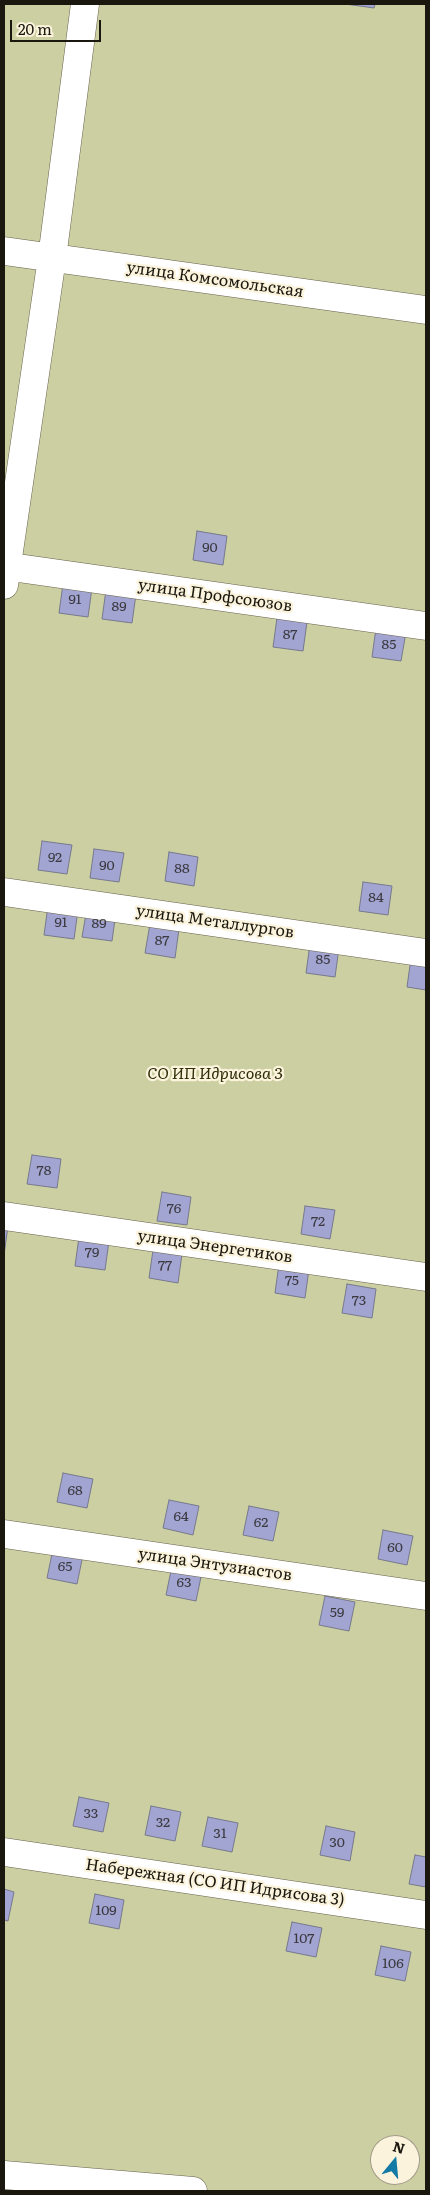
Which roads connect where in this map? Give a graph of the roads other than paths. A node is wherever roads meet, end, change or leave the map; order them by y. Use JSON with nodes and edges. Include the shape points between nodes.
{"nodes":[{"id":1,"x":85,"y":4,"type":"edge"},
{"id":2,"x":4,"y":251,"type":"edge"},
{"id":3,"x":52,"y":258,"type":"junction"},
{"id":4,"x":426,"y":310,"type":"edge"},
{"id":5,"x":5,"y":572,"type":"edge"},
{"id":6,"x":426,"y":626,"type":"edge"},
{"id":7,"x":4,"y":892,"type":"edge"},
{"id":8,"x":426,"y":953,"type":"edge"},
{"id":9,"x":4,"y":1216,"type":"edge"},
{"id":10,"x":426,"y":1277,"type":"edge"},
{"id":11,"x":4,"y":1534,"type":"edge"},
{"id":12,"x":426,"y":1596,"type":"edge"},
{"id":13,"x":4,"y":1852,"type":"edge"},
{"id":14,"x":426,"y":1915,"type":"edge"},
{"id":15,"x":4,"y":2174,"type":"edge"},
{"id":16,"x":193,"y":2191,"type":"edge"}],
"edges":[{"from":1,"to":3,"type":"street"},
{"from":2,"to":3,"type":"street","name":"улица Комсомольская"},
{"from":3,"to":4,"type":"street","name":"улица Комсомольская"},
{"from":3,"to":5,"type":"street"},
{"from":5,"to":6,"type":"street","name":"улица Профсоюзов"},
{"from":7,"to":8,"type":"street","name":"улица Металлургов"},
{"from":9,"to":10,"type":"street","name":"улица Энергетиков"},
{"from":11,"to":12,"type":"street","name":"улица Энтузиастов"},
{"from":13,"to":14,"type":"street","name":"Набережная (СО ИП Идрисова 3)"},
{"from":15,"to":16,"type":"street"}]}
